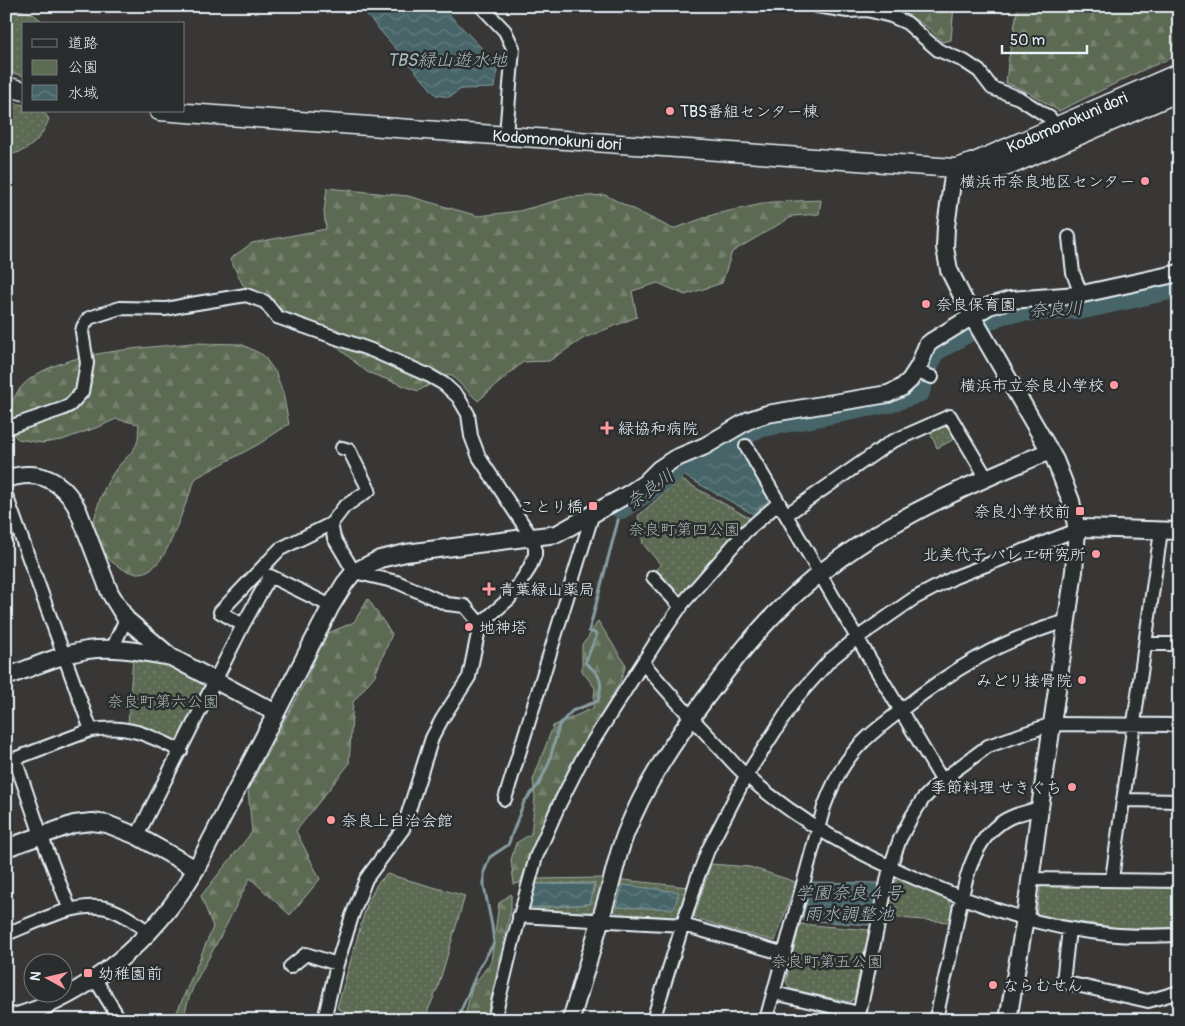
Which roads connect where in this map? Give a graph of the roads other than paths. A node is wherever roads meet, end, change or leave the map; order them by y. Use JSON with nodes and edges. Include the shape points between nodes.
{"nodes":[{"id":1,"x":481,"y":6,"type":"edge"},
{"id":2,"x":816,"y":6,"type":"edge"},
{"id":3,"x":1179,"y":73,"type":"edge"},
{"id":4,"x":6,"y":86,"type":"edge"},
{"id":5,"x":22,"y":90,"type":"edge"},
{"id":6,"x":1179,"y":92,"type":"edge"},
{"id":7,"x":173,"y":112,"type":"edge"},
{"id":8,"x":1060,"y":134,"type":"junction"},
{"id":9,"x":506,"y":135,"type":"junction"},
{"id":10,"x":954,"y":168,"type":"junction"},
{"id":11,"x":1074,"y":244,"type":"dead end"},
{"id":12,"x":1179,"y":273,"type":"edge"},
{"id":13,"x":1081,"y":294,"type":"junction"},
{"id":14,"x":976,"y":323,"type":"junction"},
{"id":15,"x":6,"y":428,"type":"edge"},
{"id":16,"x":746,"y":446,"type":"dead end"},
{"id":17,"x":342,"y":448,"type":"dead end"},
{"id":18,"x":1050,"y":450,"type":"junction"},
{"id":19,"x":986,"y":477,"type":"junction"},
{"id":20,"x":6,"y":479,"type":"edge"},
{"id":21,"x":6,"y":495,"type":"edge"},
{"id":22,"x":783,"y":509,"type":"junction"},
{"id":23,"x":593,"y":513,"type":"junction"},
{"id":24,"x":331,"y":524,"type":"junction"},
{"id":25,"x":1077,"y":530,"type":"junction"},
{"id":26,"x":1161,"y":531,"type":"junction"},
{"id":27,"x":1179,"y":531,"type":"edge"},
{"id":28,"x":532,"y":538,"type":"junction"},
{"id":29,"x":354,"y":572,"type":"junction"},
{"id":30,"x":820,"y":573,"type":"junction"},
{"id":31,"x":653,"y":577,"type":"dead end"},
{"id":32,"x":331,"y":606,"type":"junction"},
{"id":33,"x":681,"y":606,"type":"junction"},
{"id":34,"x":126,"y":619,"type":"junction"},
{"id":35,"x":1066,"y":621,"type":"junction"},
{"id":36,"x":480,"y":624,"type":"junction"},
{"id":37,"x":244,"y":625,"type":"junction"},
{"id":38,"x":856,"y":638,"type":"junction"},
{"id":39,"x":1146,"y":644,"type":"junction"},
{"id":40,"x":1179,"y":644,"type":"edge"},
{"id":41,"x":112,"y":649,"type":"junction"},
{"id":42,"x":65,"y":655,"type":"junction"},
{"id":43,"x":171,"y":657,"type":"junction"},
{"id":44,"x":643,"y":663,"type":"junction"},
{"id":45,"x":6,"y":677,"type":"edge"},
{"id":46,"x":216,"y":680,"type":"junction"},
{"id":47,"x":901,"y":710,"type":"junction"},
{"id":48,"x":276,"y":713,"type":"junction"},
{"id":49,"x":691,"y":718,"type":"junction"},
{"id":50,"x":1052,"y":724,"type":"junction"},
{"id":51,"x":1134,"y":724,"type":"junction"},
{"id":52,"x":1179,"y":725,"type":"edge"},
{"id":53,"x":91,"y":730,"type":"junction"},
{"id":54,"x":181,"y":751,"type":"junction"},
{"id":55,"x":11,"y":760,"type":"edge"},
{"id":56,"x":746,"y":776,"type":"junction"},
{"id":57,"x":942,"y":780,"type":"junction"},
{"id":58,"x":505,"y":799,"type":"dead end"},
{"id":59,"x":1124,"y":800,"type":"junction"},
{"id":60,"x":1179,"y":802,"type":"edge"},
{"id":61,"x":1040,"y":808,"type":"junction"},
{"id":62,"x":819,"y":829,"type":"junction"},
{"id":63,"x":41,"y":835,"type":"junction"},
{"id":64,"x":137,"y":836,"type":"junction"},
{"id":65,"x":6,"y":848,"type":"edge"},
{"id":66,"x":890,"y":867,"type":"junction"},
{"id":67,"x":196,"y":869,"type":"junction"},
{"id":68,"x":1030,"y":879,"type":"junction"},
{"id":69,"x":1112,"y":879,"type":"junction"},
{"id":70,"x":1179,"y":881,"type":"edge"},
{"id":71,"x":962,"y":899,"type":"junction"},
{"id":72,"x":70,"y":910,"type":"junction"},
{"id":73,"x":519,"y":916,"type":"junction"},
{"id":74,"x":1025,"y":918,"type":"junction"},
{"id":75,"x":600,"y":921,"type":"junction"},
{"id":76,"x":684,"y":925,"type":"junction"},
{"id":77,"x":1069,"y":929,"type":"junction"},
{"id":78,"x":150,"y":933,"type":"junction"},
{"id":79,"x":6,"y":934,"type":"edge"},
{"id":80,"x":1179,"y":935,"type":"edge"},
{"id":81,"x":785,"y":954,"type":"junction"},
{"id":82,"x":337,"y":964,"type":"junction"},
{"id":83,"x":290,"y":967,"type":"dead end"},
{"id":84,"x":95,"y":979,"type":"junction"},
{"id":85,"x":1179,"y":992,"type":"edge"},
{"id":86,"x":774,"y":993,"type":"junction"},
{"id":87,"x":858,"y":1016,"type":"edge"},
{"id":88,"x":6,"y":1019,"type":"edge"},
{"id":89,"x":120,"y":1020,"type":"edge"},
{"id":90,"x":324,"y":1020,"type":"edge"},
{"id":91,"x":494,"y":1020,"type":"edge"},
{"id":92,"x":571,"y":1020,"type":"edge"},
{"id":93,"x":654,"y":1020,"type":"edge"},
{"id":94,"x":766,"y":1020,"type":"edge"},
{"id":95,"x":936,"y":1020,"type":"edge"},
{"id":96,"x":1008,"y":1020,"type":"edge"}],
"edges":[{"from":1,"to":9,"type":"street","via":[[505,31],[513,48]]},
{"from":2,"to":8,"type":"street","via":[[848,11],[868,10],[907,24],[938,50],[979,70],[992,88],[1018,98],[1051,118]]},
{"from":3,"to":8,"type":"main road","name":"Kodomonokuni dori"},
{"from":4,"to":5,"type":"main road"},
{"from":6,"to":8,"type":"main road","name":"Kodomonokuni dori"},
{"from":7,"to":9,"type":"main road","name":"Kodomonokuni dori"},
{"from":8,"to":10,"type":"main road","name":"Kodomonokuni dori","via":[[998,170],[982,172]]},
{"from":9,"to":10,"type":"main road","name":"Kodomonokuni dori"},
{"from":10,"to":14,"type":"street","via":[[946,227],[947,263]]},
{"from":11,"to":13,"type":"street","via":[[1073,273]]},
{"from":12,"to":13,"type":"street"},
{"from":13,"to":14,"type":"street","via":[[1010,300],[989,306]]},
{"from":14,"to":18,"type":"street"},
{"from":14,"to":23,"type":"street","via":[[927,345],[923,374],[901,388],[888,394],[767,414],[749,420],[705,446],[674,459],[645,483]]},
{"from":15,"to":28,"type":"street","via":[[62,409],[82,392],[87,363],[82,332],[89,318],[120,308],[166,310],[246,295],[265,302],[277,317],[372,350],[444,384],[458,397],[468,414],[471,436],[479,457]]},
{"from":16,"to":22,"type":"street"},
{"from":17,"to":24,"type":"street","via":[[349,450],[369,490],[344,507]]},
{"from":18,"to":19,"type":"street"},
{"from":18,"to":25,"type":"street","via":[[1071,501]]},
{"from":19,"to":22,"type":"street","via":[[950,416],[891,442]]},
{"from":19,"to":30,"type":"street","via":[[894,523]]},
{"from":20,"to":34,"type":"street","via":[[17,475],[51,479],[74,500],[110,592]]},
{"from":21,"to":42,"type":"street"},
{"from":22,"to":30,"type":"street"},
{"from":22,"to":33,"type":"street","via":[[745,532]]},
{"from":23,"to":28,"type":"street","via":[[557,534]]},
{"from":23,"to":58,"type":"street"},
{"from":24,"to":29,"type":"street","via":[[334,538]]},
{"from":24,"to":37,"type":"street","via":[[280,549],[220,612]]},
{"from":25,"to":26,"type":"street"},
{"from":25,"to":35,"type":"street"},
{"from":25,"to":38,"type":"street","via":[[939,585]]},
{"from":26,"to":27,"type":"street"},
{"from":26,"to":39,"type":"street"},
{"from":28,"to":29,"type":"street","via":[[406,553],[380,559]]},
{"from":28,"to":36,"type":"street","via":[[535,555],[529,568],[509,599]]},
{"from":29,"to":32,"type":"street"},
{"from":29,"to":36,"type":"street","via":[[396,582],[448,604],[464,606]]},
{"from":30,"to":38,"type":"street"},
{"from":30,"to":49,"type":"street","via":[[741,650]]},
{"from":31,"to":33,"type":"street"},
{"from":32,"to":37,"type":"street","via":[[270,576]]},
{"from":32,"to":48,"type":"street"},
{"from":33,"to":44,"type":"street"},
{"from":34,"to":41,"type":"street"},
{"from":34,"to":43,"type":"street"},
{"from":35,"to":47,"type":"street","via":[[990,650],[966,663]]},
{"from":35,"to":50,"type":"street"},
{"from":36,"to":82,"type":"street","via":[[469,677],[432,738],[403,829],[366,879]]},
{"from":37,"to":46,"type":"street"},
{"from":38,"to":47,"type":"street"},
{"from":38,"to":56,"type":"street","via":[[830,660],[797,697]]},
{"from":39,"to":40,"type":"street"},
{"from":39,"to":51,"type":"street"},
{"from":41,"to":42,"type":"street"},
{"from":41,"to":43,"type":"street"},
{"from":42,"to":45,"type":"street"},
{"from":42,"to":53,"type":"street"},
{"from":43,"to":46,"type":"street"},
{"from":44,"to":49,"type":"street"},
{"from":44,"to":73,"type":"street","via":[[583,757],[558,807],[536,857]]},
{"from":46,"to":48,"type":"street"},
{"from":46,"to":54,"type":"street"},
{"from":47,"to":57,"type":"street"},
{"from":47,"to":62,"type":"street","via":[[852,753],[834,781]]},
{"from":48,"to":67,"type":"street"},
{"from":49,"to":56,"type":"street"},
{"from":49,"to":75,"type":"street","via":[[640,801],[625,836]]},
{"from":50,"to":51,"type":"street"},
{"from":50,"to":57,"type":"street","via":[[988,746]]},
{"from":50,"to":61,"type":"street"},
{"from":51,"to":52,"type":"street"},
{"from":51,"to":59,"type":"street"},
{"from":53,"to":54,"type":"street","via":[[123,728],[155,738]]},
{"from":53,"to":55,"type":"street"},
{"from":54,"to":64,"type":"street"},
{"from":55,"to":63,"type":"street"},
{"from":56,"to":62,"type":"street","via":[[776,801]]},
{"from":56,"to":76,"type":"street","via":[[708,850]]},
{"from":57,"to":66,"type":"street","via":[[912,816]]},
{"from":59,"to":60,"type":"street"},
{"from":59,"to":69,"type":"street"},
{"from":61,"to":68,"type":"street"},
{"from":61,"to":71,"type":"street","via":[[998,824],[985,838],[967,875]]},
{"from":62,"to":66,"type":"street"},
{"from":62,"to":81,"type":"street"},
{"from":63,"to":64,"type":"street","via":[[74,824],[92,822],[107,824]]},
{"from":63,"to":65,"type":"street"},
{"from":63,"to":72,"type":"street"},
{"from":64,"to":67,"type":"street"},
{"from":66,"to":71,"type":"street"},
{"from":66,"to":87,"type":"street"},
{"from":67,"to":78,"type":"street","via":[[175,903]]},
{"from":68,"to":69,"type":"street"},
{"from":68,"to":74,"type":"street"},
{"from":69,"to":70,"type":"street"},
{"from":71,"to":74,"type":"street"},
{"from":71,"to":95,"type":"street"},
{"from":72,"to":78,"type":"street","via":[[88,906],[106,908],[129,918]]},
{"from":72,"to":79,"type":"street"},
{"from":73,"to":75,"type":"street"},
{"from":73,"to":91,"type":"street"},
{"from":74,"to":77,"type":"street"},
{"from":74,"to":96,"type":"street"},
{"from":75,"to":76,"type":"street"},
{"from":75,"to":92,"type":"street"},
{"from":76,"to":81,"type":"street"},
{"from":76,"to":93,"type":"street"},
{"from":77,"to":80,"type":"street","via":[[1133,936]]},
{"from":77,"to":85,"type":"street","via":[[1063,982],[1148,1001]]},
{"from":78,"to":84,"type":"street"},
{"from":81,"to":86,"type":"street"},
{"from":82,"to":83,"type":"street","via":[[306,954]]},
{"from":82,"to":90,"type":"street"},
{"from":84,"to":88,"type":"street","via":[[48,1004]]},
{"from":84,"to":89,"type":"street"},
{"from":86,"to":87,"type":"street"},
{"from":86,"to":94,"type":"street"}]}
